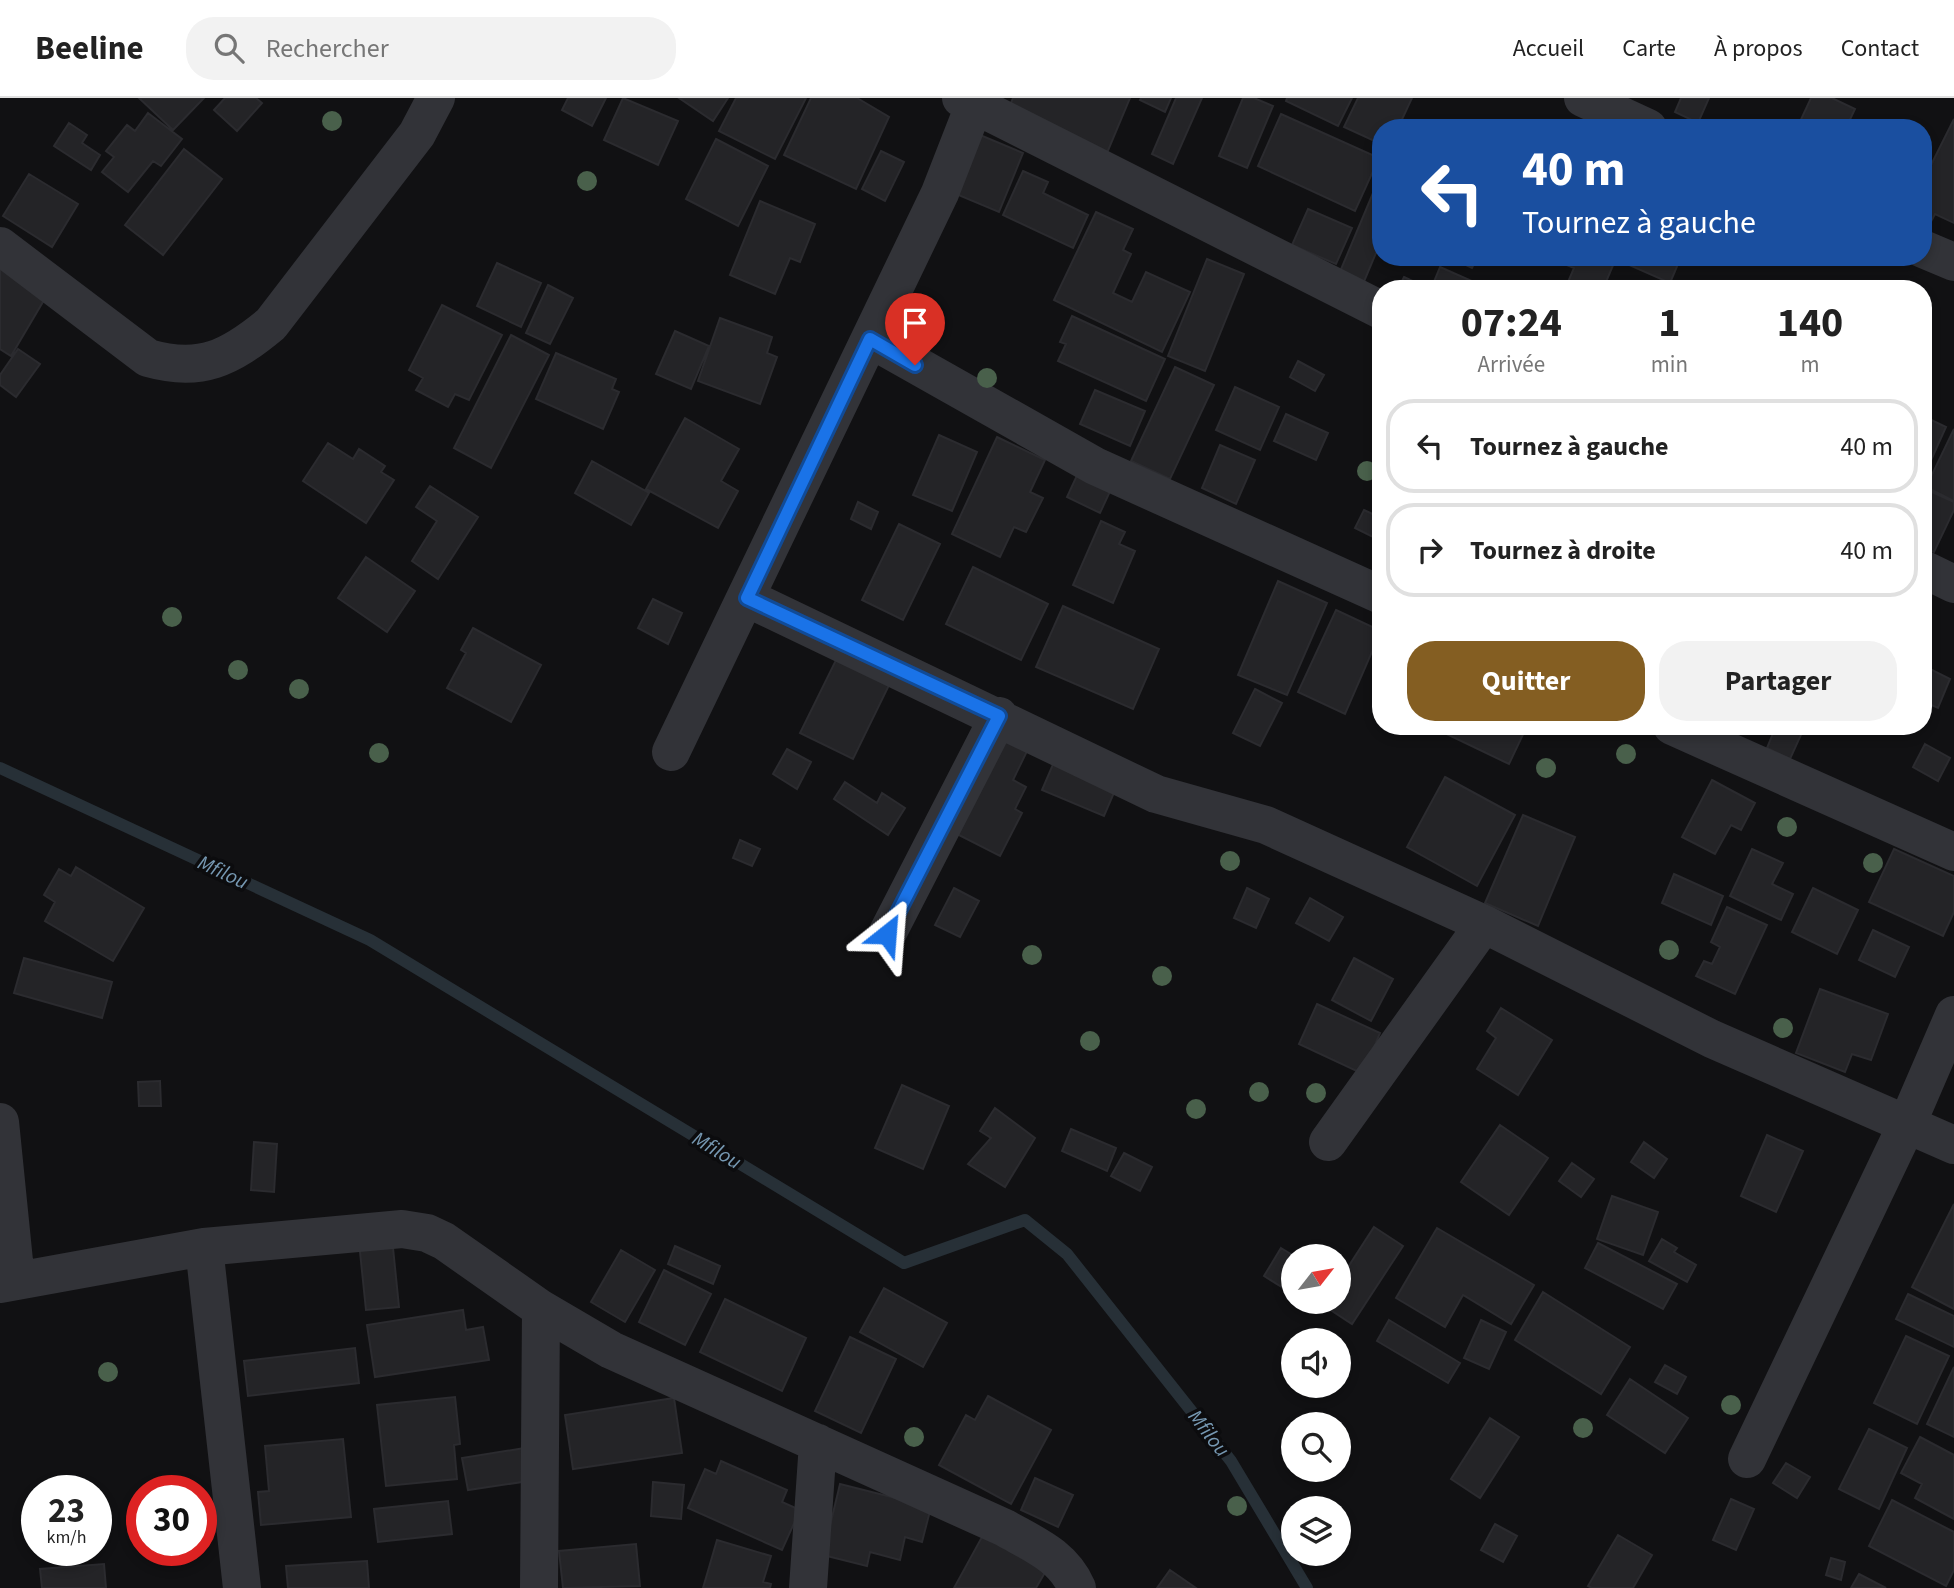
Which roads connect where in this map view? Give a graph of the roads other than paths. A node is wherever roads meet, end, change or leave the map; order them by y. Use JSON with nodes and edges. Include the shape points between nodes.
{"nodes":[{"id":1,"x":436,"y":98,"type":"edge"},
{"id":2,"x":1583,"y":98,"type":"edge"},
{"id":3,"x":971,"y":100,"type":"edge"},
{"id":4,"x":1628,"y":119,"type":"edge"},
{"id":5,"x":0,"y":246,"type":"edge"},
{"id":6,"x":1932,"y":253,"type":"edge"},
{"id":7,"x":1954,"y":262,"type":"edge"},
{"id":8,"x":1372,"y":305,"type":"edge"},
{"id":9,"x":870,"y":339,"type":"junction"},
{"id":10,"x":1932,"y":573,"type":"edge"},
{"id":11,"x":1954,"y":584,"type":"edge"},
{"id":12,"x":1372,"y":591,"type":"edge"},
{"id":13,"x":747,"y":598,"type":"junction"},
{"id":14,"x":999,"y":716,"type":"junction"},
{"id":15,"x":1692,"y":735,"type":"edge"},
{"id":16,"x":671,"y":752,"type":"dead end"},
{"id":17,"x":1954,"y":852,"type":"edge"},
{"id":18,"x":1484,"y":924,"type":"junction"},
{"id":19,"x":887,"y":934,"type":"dead end"},
{"id":20,"x":1954,"y":1015,"type":"edge"},
{"id":21,"x":0,"y":1122,"type":"edge"},
{"id":22,"x":1908,"y":1125,"type":"junction"},
{"id":23,"x":1328,"y":1142,"type":"dead end"},
{"id":24,"x":1954,"y":1145,"type":"edge"},
{"id":25,"x":204,"y":1247,"type":"junction"},
{"id":26,"x":8,"y":1282,"type":"edge"},
{"id":27,"x":541,"y":1309,"type":"junction"},
{"id":28,"x":818,"y":1443,"type":"junction"},
{"id":29,"x":1747,"y":1459,"type":"dead end"},
{"id":30,"x":242,"y":1588,"type":"edge"},
{"id":31,"x":539,"y":1588,"type":"edge"},
{"id":32,"x":808,"y":1588,"type":"edge"},
{"id":33,"x":1077,"y":1588,"type":"edge"}],
"edges":[{"from":1,"to":5,"type":"street","via":[[417,134],[271,324],[245,346],[212,362],[174,365],[148,358]]},
{"from":2,"to":4,"type":"street"},
{"from":3,"to":8,"type":"street"},
{"from":3,"to":9,"type":"street","via":[[940,193]]},
{"from":6,"to":7,"type":"street"},
{"from":9,"to":12,"type":"street","via":[[1095,466]]},
{"from":9,"to":13,"type":"street"},
{"from":10,"to":11,"type":"street"},
{"from":13,"to":14,"type":"street"},
{"from":13,"to":16,"type":"street"},
{"from":14,"to":18,"type":"street","via":[[1156,794],[1266,825]]},
{"from":14,"to":19,"type":"street"},
{"from":15,"to":17,"type":"street"},
{"from":18,"to":22,"type":"street","via":[[1712,1039]]},
{"from":18,"to":23,"type":"street"},
{"from":20,"to":22,"type":"street"},
{"from":21,"to":26,"type":"street"},
{"from":22,"to":24,"type":"street"},
{"from":22,"to":29,"type":"street"},
{"from":25,"to":26,"type":"street"},
{"from":25,"to":27,"type":"street","via":[[402,1229],[427,1233]]},
{"from":25,"to":30,"type":"street"},
{"from":27,"to":28,"type":"street","via":[[611,1350]]},
{"from":27,"to":31,"type":"street"},
{"from":28,"to":32,"type":"street"},
{"from":28,"to":33,"type":"street","via":[[1056,1556]]}]}
